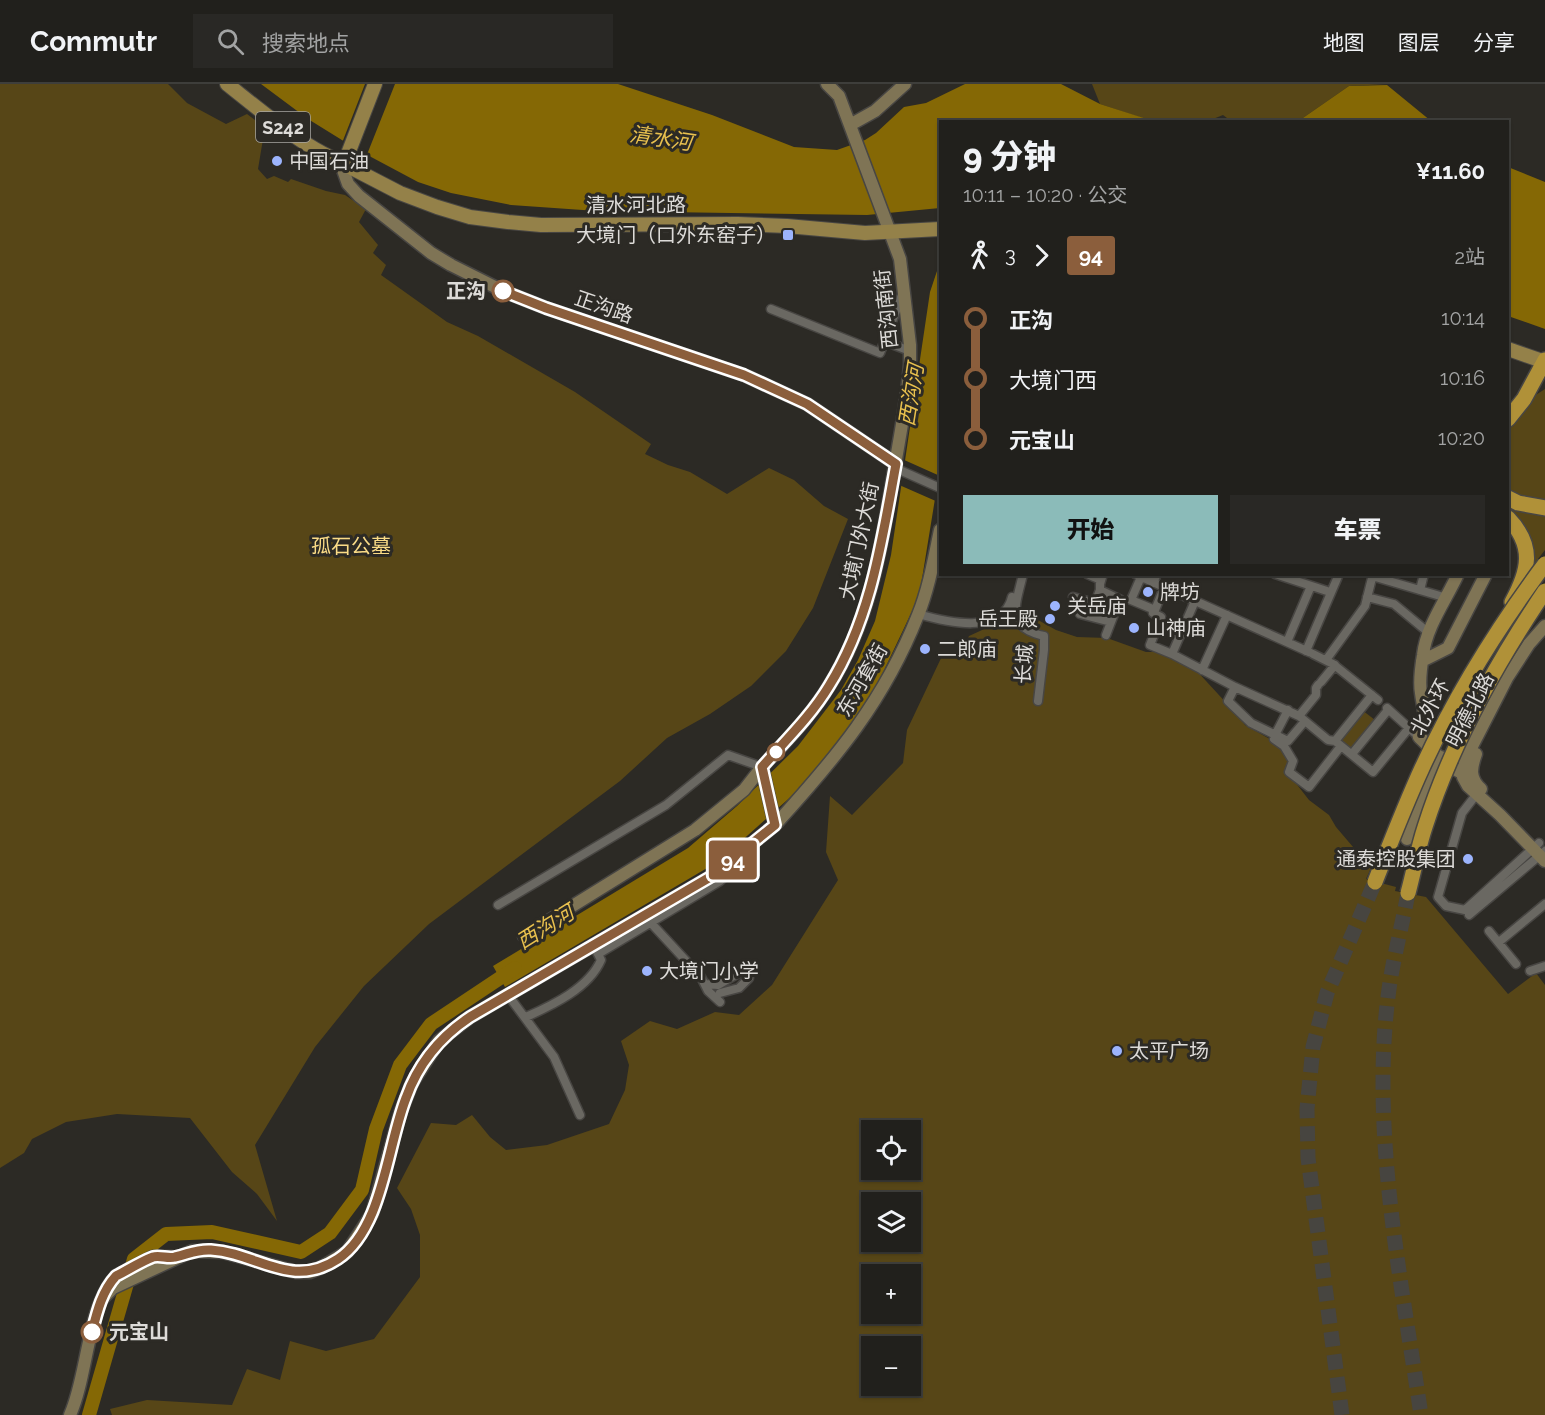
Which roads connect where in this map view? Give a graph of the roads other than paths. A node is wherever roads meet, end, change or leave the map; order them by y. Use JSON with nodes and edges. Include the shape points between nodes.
{"nodes":[{"id":1,"x":227,"y":84,"type":"edge"},
{"id":2,"x":375,"y":84,"type":"edge"},
{"id":3,"x":384,"y":84,"type":"edge"},
{"id":4,"x":827,"y":84,"type":"edge"},
{"id":5,"x":905,"y":84,"type":"edge"},
{"id":6,"x":850,"y":125,"type":"junction"},
{"id":7,"x":350,"y":159,"type":"junction"},
{"id":8,"x":939,"y":221,"type":"edge"},
{"id":9,"x":888,"y":226,"type":"junction"},
{"id":10,"x":939,"y":229,"type":"edge"},
{"id":11,"x":905,"y":289,"type":"junction"},
{"id":12,"x":771,"y":309,"type":"dead end"},
{"id":13,"x":884,"y":341,"type":"junction"},
{"id":14,"x":1509,"y":343,"type":"edge"},
{"id":15,"x":1509,"y":350,"type":"edge"},
{"id":16,"x":910,"y":351,"type":"junction"},
{"id":17,"x":1542,"y":358,"type":"edge"},
{"id":18,"x":1545,"y":385,"type":"edge"},
{"id":19,"x":1524,"y":399,"type":"junction"},
{"id":20,"x":1509,"y":406,"type":"edge"},
{"id":21,"x":1509,"y":418,"type":"edge"},
{"id":22,"x":896,"y":464,"type":"junction"},
{"id":23,"x":939,"y":487,"type":"edge"},
{"id":24,"x":1509,"y":499,"type":"edge"},
{"id":25,"x":1545,"y":508,"type":"edge"},
{"id":26,"x":1509,"y":519,"type":"edge"},
{"id":27,"x":939,"y":534,"type":"edge"},
{"id":28,"x":1545,"y":564,"type":"edge"},
{"id":29,"x":1017,"y":576,"type":"edge"},
{"id":30,"x":1023,"y":576,"type":"edge"},
{"id":31,"x":1138,"y":576,"type":"edge"},
{"id":32,"x":1156,"y":576,"type":"edge"},
{"id":33,"x":1281,"y":576,"type":"edge"},
{"id":34,"x":1338,"y":576,"type":"edge"},
{"id":35,"x":1372,"y":576,"type":"edge"},
{"id":36,"x":1375,"y":576,"type":"edge"},
{"id":37,"x":1424,"y":576,"type":"edge"},
{"id":38,"x":1457,"y":576,"type":"edge"},
{"id":39,"x":1485,"y":576,"type":"edge"},
{"id":40,"x":1102,"y":581,"type":"edge"},
{"id":41,"x":1154,"y":584,"type":"junction"},
{"id":42,"x":1311,"y":586,"type":"junction"},
{"id":43,"x":1164,"y":588,"type":"junction"},
{"id":44,"x":1420,"y":590,"type":"junction"},
{"id":45,"x":1545,"y":591,"type":"edge"},
{"id":46,"x":1330,"y":592,"type":"junction"},
{"id":47,"x":1073,"y":597,"type":"dead end"},
{"id":48,"x":1367,"y":597,"type":"junction"},
{"id":49,"x":1447,"y":598,"type":"junction"},
{"id":50,"x":1545,"y":599,"type":"edge"},
{"id":51,"x":1131,"y":600,"type":"junction"},
{"id":52,"x":1195,"y":601,"type":"junction"},
{"id":53,"x":1095,"y":603,"type":"junction"},
{"id":54,"x":1118,"y":605,"type":"junction"},
{"id":55,"x":1155,"y":610,"type":"junction"},
{"id":56,"x":918,"y":614,"type":"junction"},
{"id":57,"x":1080,"y":614,"type":"dead end"},
{"id":58,"x":1227,"y":615,"type":"junction"},
{"id":59,"x":1111,"y":622,"type":"junction"},
{"id":60,"x":1545,"y":626,"type":"edge"},
{"id":61,"x":1429,"y":633,"type":"junction"},
{"id":62,"x":1106,"y":634,"type":"dead end"},
{"id":63,"x":1545,"y":639,"type":"edge"},
{"id":64,"x":1287,"y":642,"type":"junction"},
{"id":65,"x":1309,"y":652,"type":"junction"},
{"id":66,"x":1172,"y":654,"type":"junction"},
{"id":67,"x":1326,"y":660,"type":"junction"},
{"id":68,"x":1422,"y":661,"type":"junction"},
{"id":69,"x":1335,"y":665,"type":"junction"},
{"id":70,"x":1202,"y":670,"type":"junction"},
{"id":71,"x":1235,"y":687,"type":"junction"},
{"id":72,"x":1038,"y":701,"type":"dead end"},
{"id":73,"x":1454,"y":705,"type":"junction"},
{"id":74,"x":1288,"y":710,"type":"junction"},
{"id":75,"x":1302,"y":719,"type":"junction"},
{"id":76,"x":1467,"y":722,"type":"junction"},
{"id":77,"x":1261,"y":728,"type":"junction"},
{"id":78,"x":1409,"y":728,"type":"junction"},
{"id":79,"x":1275,"y":735,"type":"junction"},
{"id":80,"x":1419,"y":737,"type":"junction"},
{"id":81,"x":1338,"y":743,"type":"junction"},
{"id":82,"x":1286,"y":744,"type":"junction"},
{"id":83,"x":1352,"y":754,"type":"junction"},
{"id":84,"x":1441,"y":757,"type":"junction"},
{"id":85,"x":763,"y":772,"type":"junction"},
{"id":86,"x":1467,"y":774,"type":"junction"},
{"id":87,"x":1479,"y":791,"type":"junction"},
{"id":88,"x":774,"y":820,"type":"junction"},
{"id":89,"x":1407,"y":839,"type":"dead end"},
{"id":90,"x":1541,"y":852,"type":"edge"},
{"id":91,"x":730,"y":862,"type":"junction"},
{"id":92,"x":1375,"y":882,"type":"tunnel mouth"},
{"id":93,"x":1408,"y":893,"type":"tunnel mouth"},
{"id":94,"x":1545,"y":904,"type":"edge"},
{"id":95,"x":498,"y":905,"type":"dead end"},
{"id":96,"x":1469,"y":915,"type":"dead end"},
{"id":97,"x":651,"y":923,"type":"junction"},
{"id":98,"x":1490,"y":931,"type":"dead end"},
{"id":99,"x":524,"y":936,"type":"dead end"},
{"id":100,"x":1499,"y":942,"type":"junction"},
{"id":101,"x":595,"y":950,"type":"junction"},
{"id":102,"x":1516,"y":964,"type":"dead end"},
{"id":103,"x":1545,"y":966,"type":"edge"},
{"id":104,"x":1530,"y":971,"type":"dead end"},
{"id":105,"x":705,"y":984,"type":"junction"},
{"id":106,"x":508,"y":995,"type":"junction"},
{"id":107,"x":526,"y":1017,"type":"junction"},
{"id":108,"x":580,"y":1115,"type":"dead end"},
{"id":109,"x":170,"y":1257,"type":"junction"},
{"id":110,"x":114,"y":1282,"type":"junction"},
{"id":111,"x":70,"y":1415,"type":"edge"}],
"edges":[{"from":1,"to":7,"type":"main road","number":"S242","via":[[328,157]]},
{"from":2,"to":7,"type":"main road"},
{"from":3,"to":7,"type":"main road"},
{"from":4,"to":6,"type":"street","name":"西沟南街","via":[[839,96]]},
{"from":5,"to":6,"type":"street","via":[[875,111]]},
{"from":6,"to":9,"type":"street","name":"西沟南街"},
{"from":7,"to":9,"type":"main road","name":"清水河北路","via":[[392,189],[470,217],[508,222]]},
{"from":7,"to":22,"type":"street","name":"正沟路","via":[[343,170],[348,184],[359,196],[451,265],[546,308],[783,392]]},
{"from":8,"to":9,"type":"main road","name":"清水河北路"},
{"from":9,"to":10,"type":"main road","name":"清水河北路"},
{"from":9,"to":11,"type":"street","name":"西沟南街"},
{"from":11,"to":13,"type":"street"},
{"from":11,"to":16,"type":"street","name":"西沟南街"},
{"from":12,"to":13,"type":"street","via":[[880,353]]},
{"from":13,"to":16,"type":"street"},
{"from":14,"to":17,"type":"main road"},
{"from":15,"to":17,"type":"main road"},
{"from":16,"to":22,"type":"street","name":"西沟南街"},
{"from":17,"to":19,"type":"highway"},
{"from":17,"to":20,"type":"highway"},
{"from":18,"to":19,"type":"highway"},
{"from":19,"to":21,"type":"highway"},
{"from":22,"to":23,"type":"street"},
{"from":22,"to":85,"type":"street","name":"大境门外大街","via":[[878,562],[850,647],[829,687]]},
{"from":24,"to":25,"type":"highway"},
{"from":26,"to":73,"type":"highway","bridge":true,"via":[[1526,548],[1527,564],[1520,588],[1480,652]]},
{"from":27,"to":56,"type":"street","name":"东河套街"},
{"from":28,"to":73,"type":"highway","name":"北外环","bridge":true},
{"from":29,"to":56,"type":"street","via":[[1010,608],[990,621],[953,622]]},
{"from":30,"to":72,"type":"street","name":"长城","via":[[1016,618],[1031,633],[1044,636]]},
{"from":31,"to":41,"type":"street"},
{"from":31,"to":51,"type":"street"},
{"from":32,"to":41,"type":"street"},
{"from":33,"to":42,"type":"street"},
{"from":34,"to":46,"type":"street"},
{"from":35,"to":48,"type":"street"},
{"from":36,"to":44,"type":"street"},
{"from":37,"to":44,"type":"street"},
{"from":38,"to":49,"type":"street"},
{"from":39,"to":68,"type":"street","via":[[1448,648]]},
{"from":40,"to":53,"type":"street"},
{"from":40,"to":54,"type":"street"},
{"from":41,"to":43,"type":"street"},
{"from":42,"to":46,"type":"street"},
{"from":42,"to":64,"type":"street"},
{"from":43,"to":52,"type":"street"},
{"from":43,"to":55,"type":"street"},
{"from":44,"to":49,"type":"street"},
{"from":45,"to":76,"type":"highway","name":"北外环","bridge":true,"via":[[1488,680]]},
{"from":46,"to":65,"type":"street"},
{"from":47,"to":53,"type":"street"},
{"from":48,"to":61,"type":"street","via":[[1394,604]]},
{"from":48,"to":67,"type":"street","via":[[1365,606]]},
{"from":49,"to":61,"type":"street"},
{"from":50,"to":76,"type":"highway","bridge":true},
{"from":51,"to":54,"type":"street"},
{"from":51,"to":55,"type":"street"},
{"from":52,"to":58,"type":"street"},
{"from":52,"to":66,"type":"street"},
{"from":53,"to":54,"type":"street"},
{"from":54,"to":59,"type":"street"},
{"from":55,"to":66,"type":"street","via":[[1153,613],[1161,617],[1150,645]]},
{"from":56,"to":88,"type":"street","name":"东河套街","via":[[896,665],[869,711],[810,786]]},
{"from":57,"to":59,"type":"street"},
{"from":58,"to":64,"type":"street"},
{"from":58,"to":70,"type":"street"},
{"from":59,"to":62,"type":"street"},
{"from":60,"to":86,"type":"street","name":"明德北路","via":[[1507,678],[1465,760]]},
{"from":61,"to":68,"type":"street"},
{"from":63,"to":86,"type":"street","name":"明德北路","via":[[1512,684]]},
{"from":64,"to":65,"type":"street"},
{"from":65,"to":67,"type":"street"},
{"from":66,"to":70,"type":"street"},
{"from":67,"to":69,"type":"street"},
{"from":68,"to":80,"type":"street","via":[[1420,692],[1425,728]]},
{"from":69,"to":75,"type":"street","via":[[1316,688]]},
{"from":69,"to":81,"type":"street","via":[[1375,697]]},
{"from":70,"to":71,"type":"street"},
{"from":71,"to":74,"type":"street"},
{"from":71,"to":77,"type":"street","via":[[1228,701]]},
{"from":73,"to":92,"type":"highway","name":"北外环","bridge":true,"via":[[1423,766]]},
{"from":74,"to":75,"type":"street"},
{"from":74,"to":79,"type":"street"},
{"from":75,"to":81,"type":"street"},
{"from":75,"to":82,"type":"street"},
{"from":76,"to":93,"type":"highway","name":"北外环","bridge":true,"via":[[1424,829]]},
{"from":77,"to":79,"type":"street"},
{"from":77,"to":82,"type":"street"},
{"from":78,"to":80,"type":"street"},
{"from":78,"to":83,"type":"street","via":[[1373,772]]},
{"from":78,"to":83,"type":"street","via":[[1387,709]]},
{"from":79,"to":82,"type":"street"},
{"from":80,"to":84,"type":"street"},
{"from":81,"to":82,"type":"street","via":[[1309,788],[1289,772],[1293,761]]},
{"from":81,"to":83,"type":"street"},
{"from":84,"to":86,"type":"street"},
{"from":84,"to":89,"type":"street"},
{"from":85,"to":88,"type":"street"},
{"from":85,"to":95,"type":"street","via":[[728,755],[666,805]]},
{"from":85,"to":99,"type":"street","name":"大境门外大街","via":[[695,830]]},
{"from":86,"to":87,"type":"street","name":"明德北路"},
{"from":87,"to":90,"type":"street","name":"明德北路"},
{"from":87,"to":90,"type":"street","via":[[1462,813],[1438,897],[1446,906],[1465,910]]},
{"from":88,"to":91,"type":"street"},
{"from":90,"to":96,"type":"street"},
{"from":91,"to":97,"type":"street","via":[[734,868],[720,881]]},
{"from":91,"to":101,"type":"street"},
{"from":94,"to":100,"type":"street"},
{"from":97,"to":101,"type":"street"},
{"from":97,"to":105,"type":"street"},
{"from":98,"to":100,"type":"street"},
{"from":100,"to":102,"type":"street"},
{"from":101,"to":106,"type":"street"},
{"from":101,"to":107,"type":"street","via":[[601,960],[597,970],[575,989]]},
{"from":103,"to":104,"type":"street"},
{"from":105,"to":105,"type":"street","via":[[708,991],[720,997],[749,978],[742,971],[718,985]]},
{"from":106,"to":107,"type":"street"},
{"from":106,"to":109,"type":"street","via":[[456,1026],[439,1041],[420,1068],[401,1111],[372,1214],[347,1252],[336,1261],[310,1272],[296,1272],[223,1251],[192,1251]]},
{"from":107,"to":108,"type":"street","via":[[554,1057]]},
{"from":109,"to":110,"type":"street","via":[[151,1269]]},
{"from":109,"to":110,"type":"street","via":[[153,1257]]},
{"from":110,"to":111,"type":"street","via":[[97,1310]]}]}
